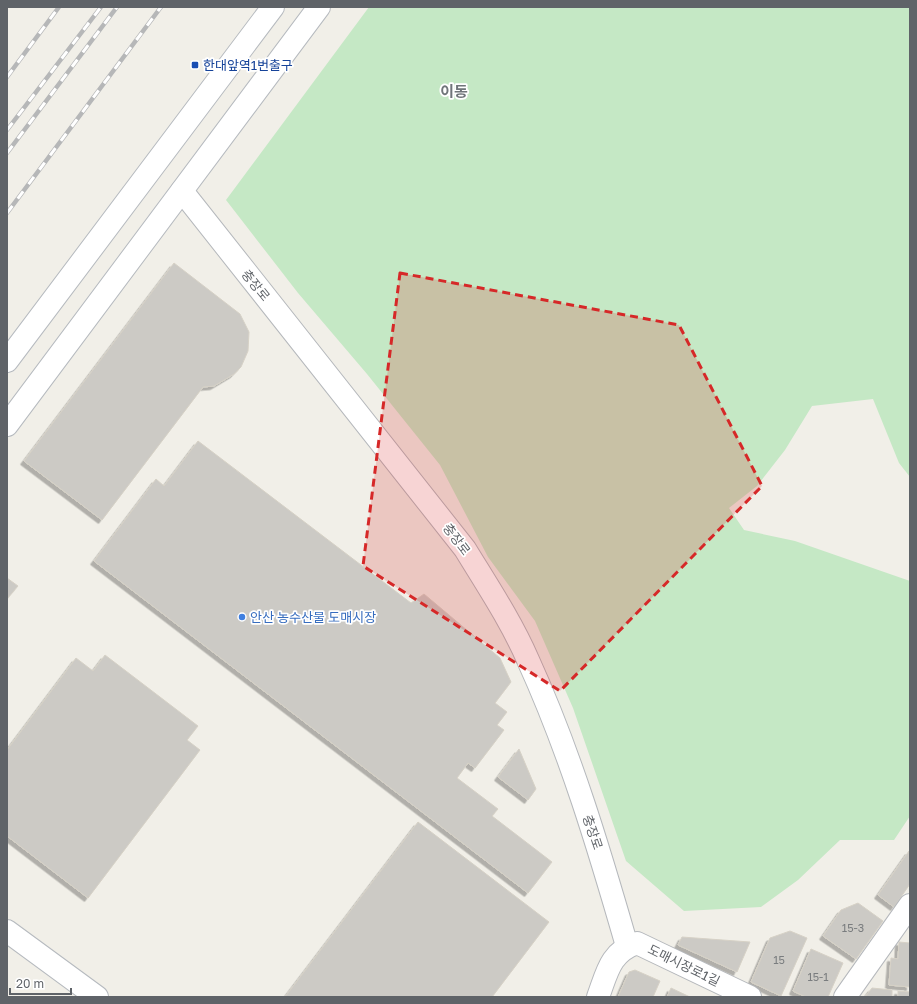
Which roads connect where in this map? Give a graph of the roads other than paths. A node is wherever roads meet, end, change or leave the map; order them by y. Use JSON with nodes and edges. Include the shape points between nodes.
{"nodes":[{"id":1,"x":273,"y":7,"type":"edge"},
{"id":2,"x":319,"y":7,"type":"edge"},
{"id":3,"x":182,"y":191,"type":"junction"},
{"id":4,"x":7,"y":361,"type":"edge"},
{"id":5,"x":7,"y":425,"type":"edge"},
{"id":6,"x":910,"y":905,"type":"edge"},
{"id":7,"x":7,"y":931,"type":"edge"},
{"id":8,"x":627,"y":946,"type":"junction"},
{"id":9,"x":97,"y":997,"type":"edge"},
{"id":10,"x":598,"y":997,"type":"edge"},
{"id":11,"x":750,"y":997,"type":"edge"},
{"id":12,"x":845,"y":997,"type":"edge"}],
"edges":[{"from":1,"to":4,"type":"street"},
{"from":2,"to":3,"type":"street"},
{"from":3,"to":5,"type":"street"},
{"from":3,"to":8,"type":"street","name":"충장로","via":[[465,549],[499,604],[528,659],[569,760]]},
{"from":6,"to":12,"type":"street"},
{"from":7,"to":9,"type":"street"},
{"from":8,"to":10,"type":"street","via":[[613,958]]},
{"from":8,"to":11,"type":"street","name":"도매시장로1길","via":[[637,943]]}]}
